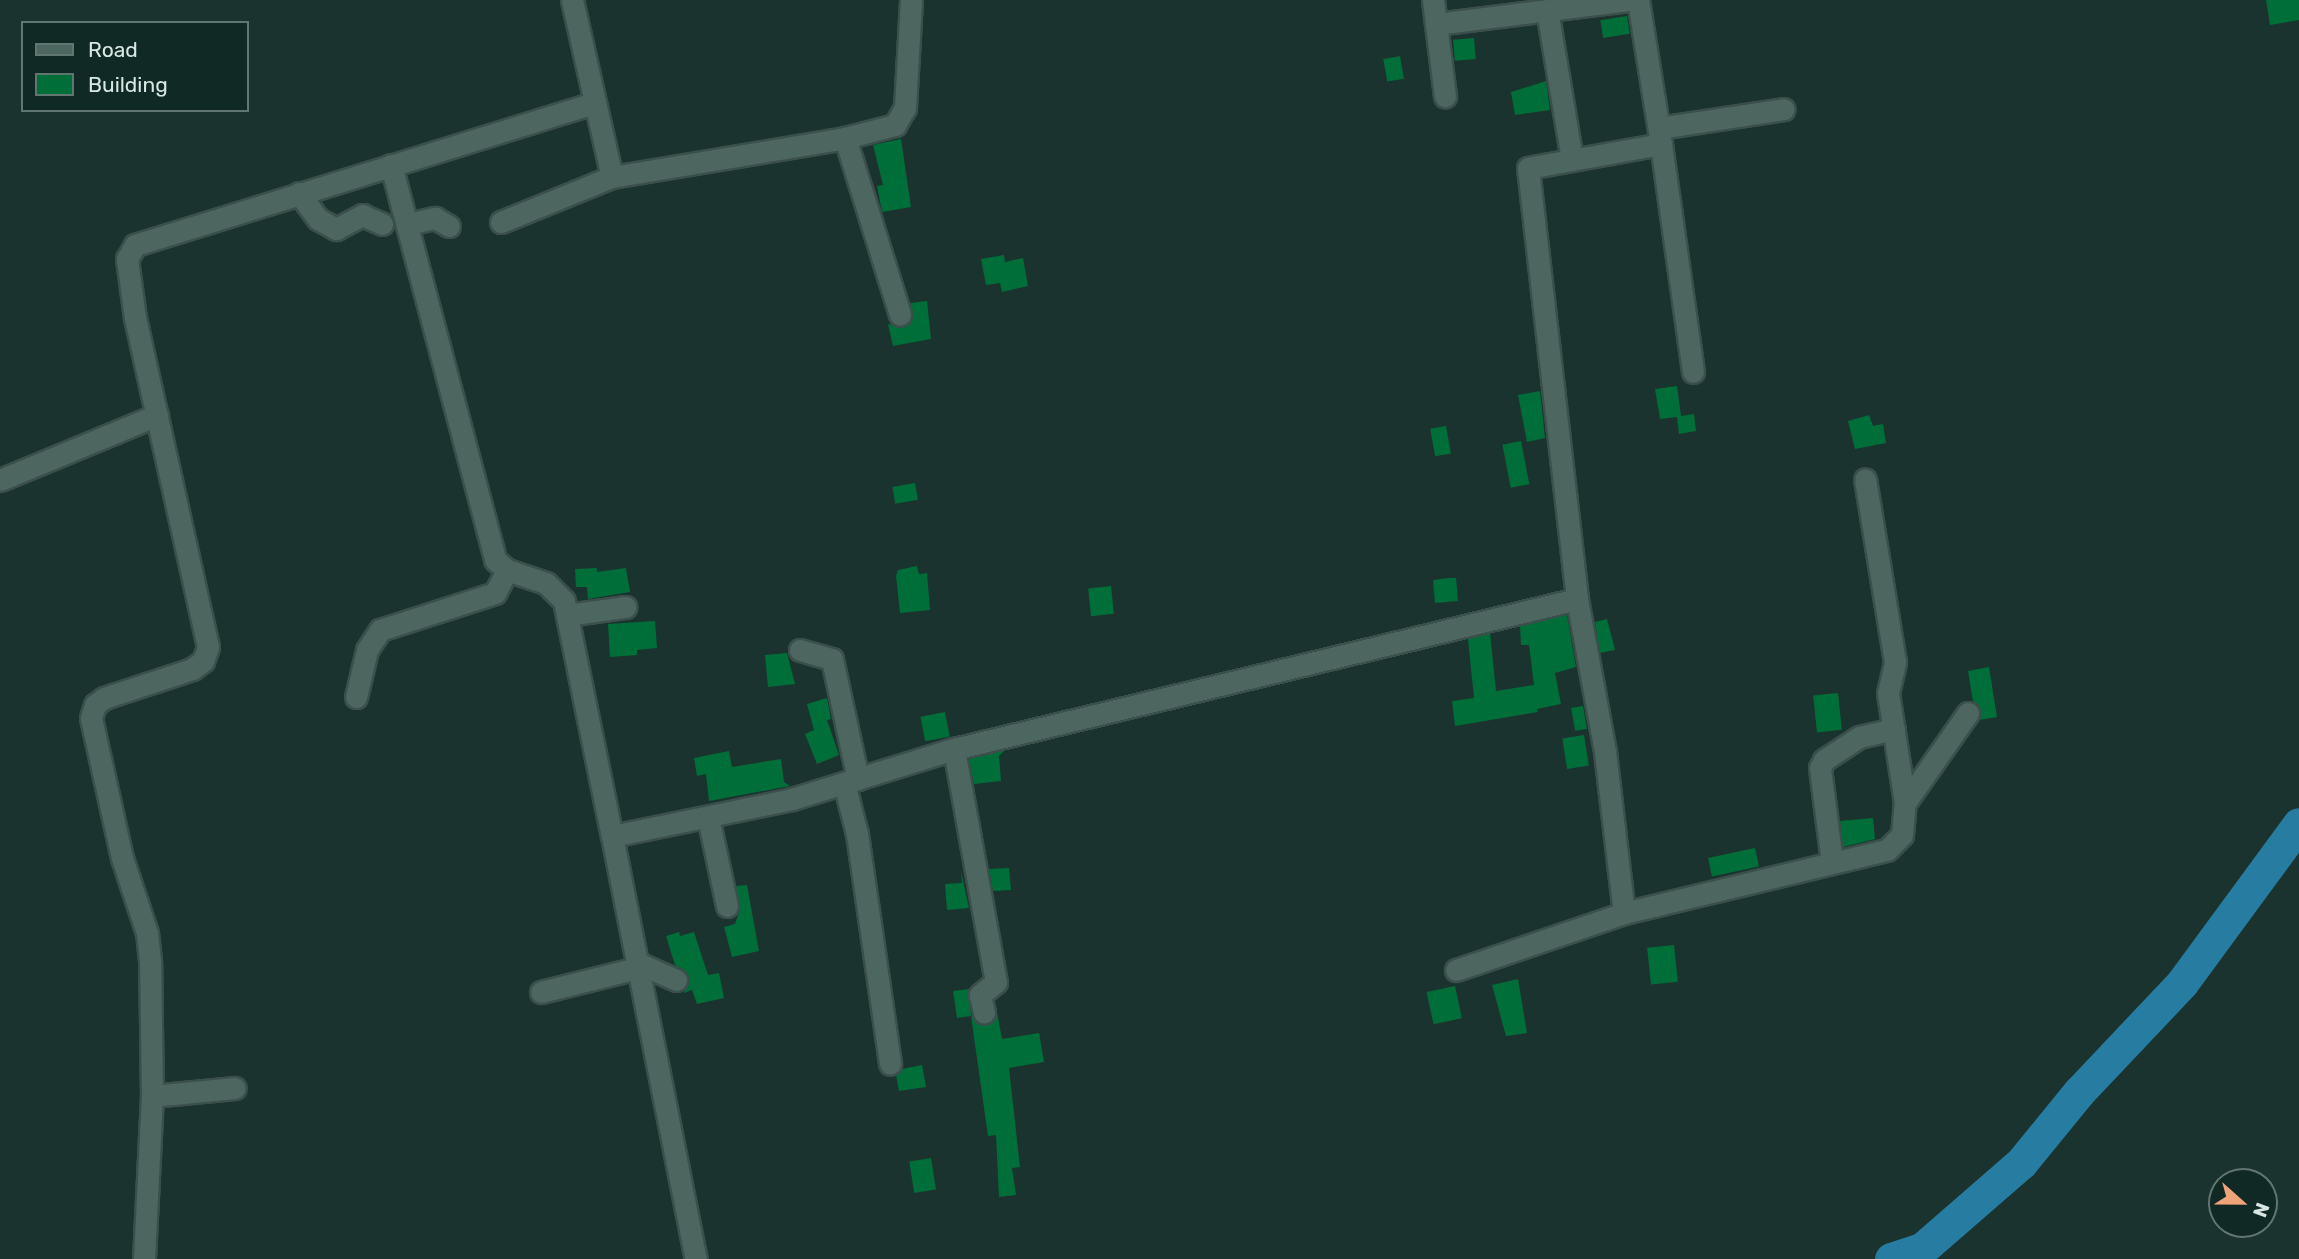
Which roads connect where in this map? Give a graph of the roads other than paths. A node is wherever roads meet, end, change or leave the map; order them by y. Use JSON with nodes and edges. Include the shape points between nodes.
{"nodes":[{"id":1,"x":572,"y":0,"type":"edge"},
{"id":2,"x":911,"y":0,"type":"edge"},
{"id":3,"x":1433,"y":0,"type":"edge"},
{"id":4,"x":1629,"y":0,"type":"edge"},
{"id":5,"x":1639,"y":0,"type":"edge"},
{"id":6,"x":1546,"y":10,"type":"junction"},
{"id":7,"x":1436,"y":24,"type":"junction"},
{"id":8,"x":1445,"y":96,"type":"dead end"},
{"id":9,"x":594,"y":103,"type":"junction"},
{"id":10,"x":1784,"y":109,"type":"dead end"},
{"id":11,"x":1660,"y":136,"type":"junction"},
{"id":12,"x":845,"y":138,"type":"junction"},
{"id":13,"x":1573,"y":160,"type":"junction"},
{"id":14,"x":391,"y":165,"type":"junction"},
{"id":15,"x":612,"y":177,"type":"junction"},
{"id":16,"x":299,"y":193,"type":"junction"},
{"id":17,"x":501,"y":222,"type":"dead end"},
{"id":18,"x":382,"y":224,"type":"dead end"},
{"id":19,"x":408,"y":224,"type":"junction"},
{"id":20,"x":449,"y":226,"type":"dead end"},
{"id":21,"x":900,"y":315,"type":"dead end"},
{"id":22,"x":1693,"y":372,"type":"dead end"},
{"id":23,"x":157,"y":415,"type":"junction"},
{"id":24,"x":1865,"y":479,"type":"dead end"},
{"id":25,"x":0,"y":480,"type":"edge"},
{"id":26,"x":507,"y":570,"type":"junction"},
{"id":27,"x":1577,"y":599,"type":"junction"},
{"id":28,"x":625,"y":607,"type":"dead end"},
{"id":29,"x":567,"y":615,"type":"junction"},
{"id":30,"x":800,"y":650,"type":"dead end"},
{"id":31,"x":356,"y":698,"type":"dead end"},
{"id":32,"x":1968,"y":713,"type":"dead end"},
{"id":33,"x":1894,"y":729,"type":"junction"},
{"id":34,"x":954,"y":749,"type":"junction"},
{"id":35,"x":851,"y":781,"type":"junction"},
{"id":36,"x":1905,"y":803,"type":"junction"},
{"id":37,"x":708,"y":817,"type":"junction"},
{"id":38,"x":612,"y":836,"type":"junction"},
{"id":39,"x":1832,"y":862,"type":"junction"},
{"id":40,"x":727,"y":906,"type":"dead end"},
{"id":41,"x":1624,"y":913,"type":"junction"},
{"id":42,"x":636,"y":965,"type":"junction"},
{"id":43,"x":1456,"y":970,"type":"dead end"},
{"id":44,"x":676,"y":980,"type":"dead end"},
{"id":45,"x":541,"y":992,"type":"dead end"},
{"id":46,"x":984,"y":1013,"type":"dead end"},
{"id":47,"x":890,"y":1064,"type":"dead end"},
{"id":48,"x":235,"y":1088,"type":"dead end"},
{"id":49,"x":152,"y":1096,"type":"junction"},
{"id":50,"x":144,"y":1259,"type":"edge"},
{"id":51,"x":696,"y":1259,"type":"edge"}],
"edges":[{"from":1,"to":9,"type":"street"},
{"from":2,"to":12,"type":"street","via":[[905,108],[895,125]]},
{"from":3,"to":7,"type":"street"},
{"from":4,"to":6,"type":"street"},
{"from":5,"to":11,"type":"street"},
{"from":6,"to":7,"type":"street"},
{"from":6,"to":13,"type":"street"},
{"from":7,"to":8,"type":"street"},
{"from":9,"to":14,"type":"street"},
{"from":9,"to":15,"type":"street"},
{"from":10,"to":11,"type":"street"},
{"from":11,"to":13,"type":"street"},
{"from":11,"to":22,"type":"street"},
{"from":12,"to":15,"type":"street"},
{"from":12,"to":21,"type":"street"},
{"from":13,"to":27,"type":"street","via":[[1528,168]]},
{"from":14,"to":16,"type":"street"},
{"from":14,"to":19,"type":"street"},
{"from":15,"to":17,"type":"street"},
{"from":16,"to":18,"type":"street","via":[[318,219],[336,229],[362,215]]},
{"from":16,"to":23,"type":"street","via":[[135,245],[127,258]]},
{"from":19,"to":20,"type":"street","via":[[435,219]]},
{"from":19,"to":26,"type":"street","via":[[495,560]]},
{"from":23,"to":25,"type":"street"},
{"from":23,"to":49,"type":"street","via":[[208,647],[203,661],[192,669],[104,698],[95,705],[91,718],[121,858],[147,933]]},
{"from":24,"to":33,"type":"street","via":[[1895,662],[1888,693]]},
{"from":26,"to":29,"type":"street","via":[[557,591]]},
{"from":26,"to":31,"type":"street","via":[[495,593],[380,630],[367,650]]},
{"from":27,"to":34,"type":"street"},
{"from":27,"to":41,"type":"street","via":[[1605,752]]},
{"from":28,"to":29,"type":"street"},
{"from":29,"to":38,"type":"street"},
{"from":30,"to":35,"type":"street","via":[[832,659]]},
{"from":32,"to":36,"type":"street"},
{"from":33,"to":36,"type":"street"},
{"from":33,"to":39,"type":"street","via":[[1859,737],[1824,760],[1820,768]]},
{"from":34,"to":35,"type":"street"},
{"from":34,"to":46,"type":"street","via":[[996,982],[980,995]]},
{"from":35,"to":37,"type":"street"},
{"from":35,"to":47,"type":"street"},
{"from":36,"to":39,"type":"street","via":[[1902,835],[1888,850]]},
{"from":37,"to":38,"type":"street"},
{"from":37,"to":40,"type":"street"},
{"from":38,"to":42,"type":"street"},
{"from":39,"to":41,"type":"street"},
{"from":41,"to":43,"type":"street"},
{"from":42,"to":44,"type":"street"},
{"from":42,"to":45,"type":"street"},
{"from":42,"to":51,"type":"street"},
{"from":48,"to":49,"type":"street"},
{"from":49,"to":50,"type":"street"}]}
